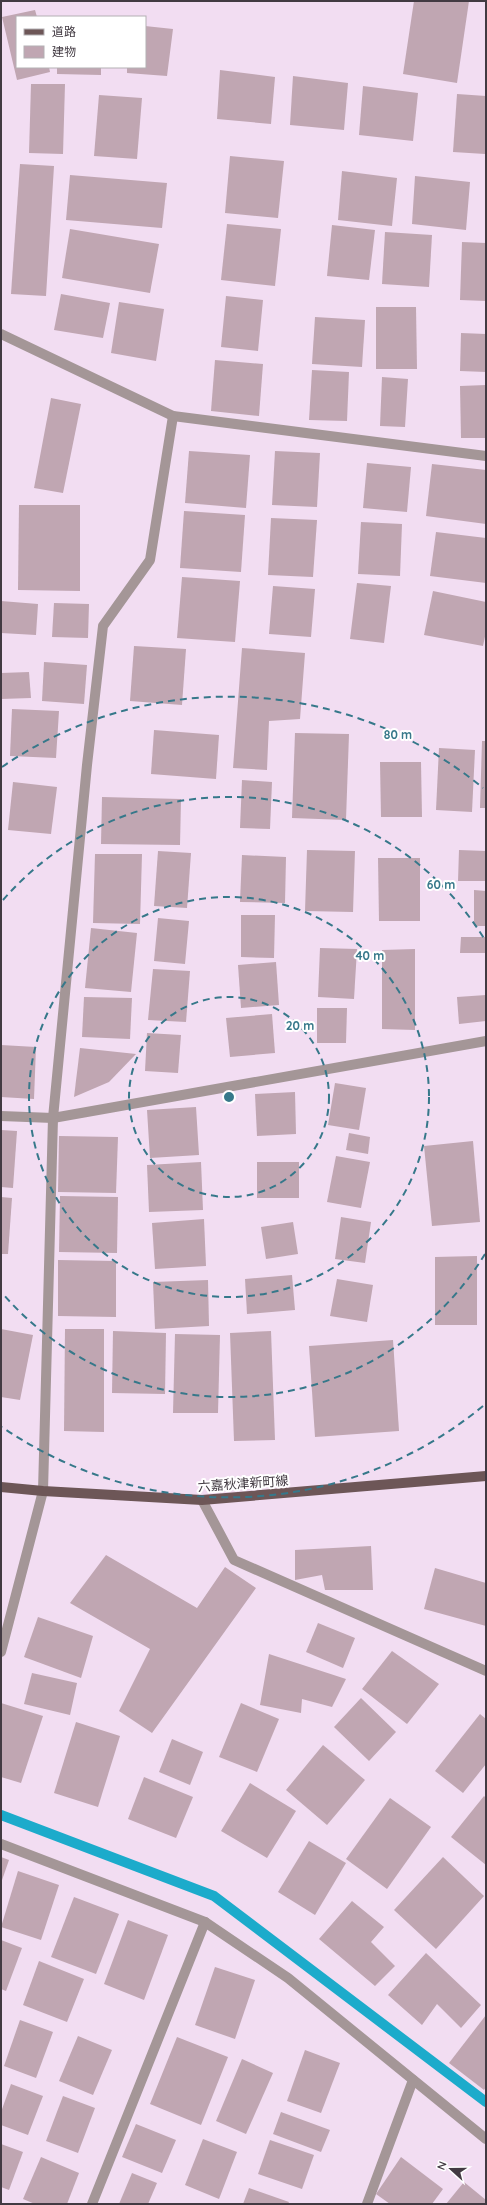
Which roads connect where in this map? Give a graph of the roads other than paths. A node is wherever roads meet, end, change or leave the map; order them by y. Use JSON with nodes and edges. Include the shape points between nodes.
{"nodes":[{"id":1,"x":1,"y":334,"type":"edge"},
{"id":2,"x":173,"y":416,"type":"junction"},
{"id":3,"x":486,"y":456,"type":"edge"},
{"id":4,"x":486,"y":1041,"type":"edge"},
{"id":5,"x":1,"y":1116,"type":"edge"},
{"id":6,"x":53,"y":1118,"type":"junction"},
{"id":7,"x":486,"y":1476,"type":"edge"},
{"id":8,"x":1,"y":1487,"type":"edge"},
{"id":9,"x":43,"y":1491,"type":"junction"},
{"id":10,"x":202,"y":1500,"type":"junction"},
{"id":11,"x":1,"y":1652,"type":"edge"},
{"id":12,"x":486,"y":1671,"type":"edge"},
{"id":13,"x":1,"y":1844,"type":"edge"},
{"id":14,"x":205,"y":1922,"type":"junction"},
{"id":15,"x":413,"y":2080,"type":"junction"},
{"id":16,"x":486,"y":2139,"type":"edge"},
{"id":17,"x":92,"y":2204,"type":"edge"},
{"id":18,"x":367,"y":2204,"type":"edge"}],
"edges":[{"from":1,"to":2,"type":"street"},
{"from":2,"to":3,"type":"street"},
{"from":2,"to":6,"type":"street","via":[[150,560],[103,626]]},
{"from":4,"to":6,"type":"street"},
{"from":5,"to":6,"type":"street"},
{"from":6,"to":9,"type":"street"},
{"from":7,"to":10,"type":"main road","name":"六嘉秋津新町線"},
{"from":8,"to":9,"type":"main road","name":"六嘉秋津新町線"},
{"from":9,"to":10,"type":"main road","name":"六嘉秋津新町線"},
{"from":9,"to":11,"type":"street"},
{"from":10,"to":12,"type":"street","via":[[234,1560]]},
{"from":13,"to":14,"type":"street"},
{"from":14,"to":15,"type":"street","via":[[288,1978]]},
{"from":14,"to":17,"type":"street"},
{"from":15,"to":16,"type":"street"},
{"from":15,"to":18,"type":"street"}]}
